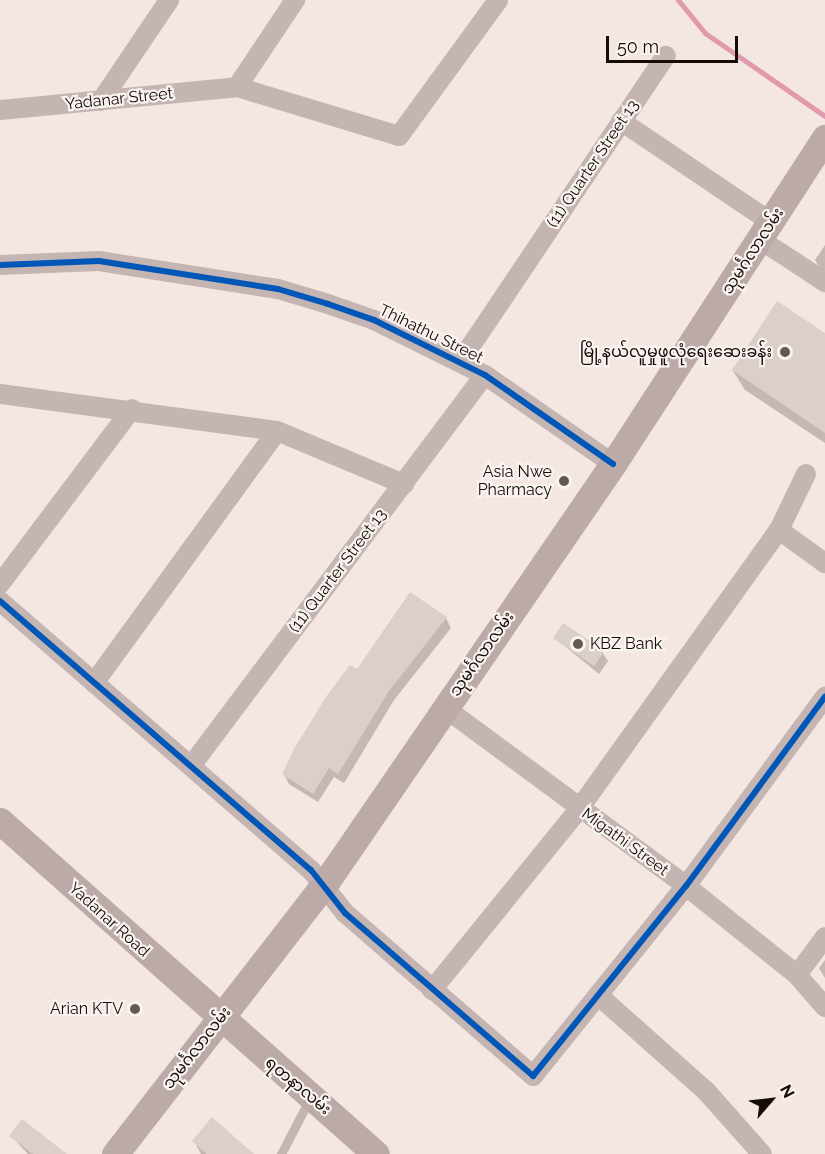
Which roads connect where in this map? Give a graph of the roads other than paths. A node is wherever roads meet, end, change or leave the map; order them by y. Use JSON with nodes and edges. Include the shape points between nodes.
{"nodes":[{"id":1,"x":169,"y":0,"type":"edge"},
{"id":2,"x":295,"y":0,"type":"edge"},
{"id":3,"x":498,"y":0,"type":"edge"},
{"id":4,"x":666,"y":56,"type":"dead end"},
{"id":5,"x":237,"y":87,"type":"junction"},
{"id":6,"x":101,"y":101,"type":"junction"},
{"id":7,"x":0,"y":111,"type":"edge"},
{"id":8,"x":621,"y":121,"type":"junction"},
{"id":9,"x":822,"y":142,"type":"edge"},
{"id":10,"x":766,"y":232,"type":"junction"},
{"id":11,"x":0,"y":265,"type":"edge"},
{"id":12,"x":825,"y":282,"type":"edge"},
{"id":13,"x":460,"y":362,"type":"junction"},
{"id":14,"x":485,"y":375,"type":"junction"},
{"id":15,"x":0,"y":394,"type":"edge"},
{"id":16,"x":132,"y":409,"type":"junction"},
{"id":17,"x":277,"y":431,"type":"junction"},
{"id":18,"x":613,"y":464,"type":"junction"},
{"id":19,"x":806,"y":474,"type":"dead end"},
{"id":20,"x":404,"y":484,"type":"junction"},
{"id":21,"x":779,"y":530,"type":"junction"},
{"id":22,"x":825,"y":563,"type":"edge"},
{"id":23,"x":0,"y":584,"type":"edge"},
{"id":24,"x":0,"y":601,"type":"edge"},
{"id":25,"x":94,"y":683,"type":"junction"},
{"id":26,"x":825,"y":697,"type":"edge"},
{"id":27,"x":445,"y":708,"type":"junction"},
{"id":28,"x":191,"y":766,"type":"junction"},
{"id":29,"x":579,"y":809,"type":"junction"},
{"id":30,"x":0,"y":821,"type":"edge"},
{"id":31,"x":324,"y":885,"type":"junction"},
{"id":32,"x":686,"y":886,"type":"junction"},
{"id":33,"x":825,"y":937,"type":"edge"},
{"id":34,"x":797,"y":975,"type":"junction"},
{"id":35,"x":432,"y":990,"type":"junction"},
{"id":36,"x":599,"y":996,"type":"junction"},
{"id":37,"x":825,"y":1007,"type":"edge"},
{"id":38,"x":219,"y":1020,"type":"junction"},
{"id":39,"x":311,"y":1096,"type":"junction"},
{"id":40,"x":115,"y":1154,"type":"edge"},
{"id":41,"x":281,"y":1154,"type":"edge"},
{"id":42,"x":376,"y":1154,"type":"edge"},
{"id":43,"x":762,"y":1154,"type":"edge"}],
"edges":[{"from":1,"to":6,"type":"street"},
{"from":2,"to":5,"type":"street"},
{"from":3,"to":5,"type":"street","via":[[399,136]]},
{"from":4,"to":8,"type":"street","name":"(11) Quarter Street 13"},
{"from":5,"to":6,"type":"street","name":"Yadanar Street"},
{"from":6,"to":7,"type":"street","name":"Yadanar Street"},
{"from":8,"to":10,"type":"street"},
{"from":8,"to":13,"type":"street","name":"(11) Quarter Street 13"},
{"from":9,"to":10,"type":"main road","name":"သုမင်္ဂလာလမ်း"},
{"from":10,"to":12,"type":"street"},
{"from":10,"to":18,"type":"main road","name":"သုမင်္ဂလာလမ်း"},
{"from":11,"to":13,"type":"street","name":"Thihathu Street","via":[[99,261],[278,289],[374,320]]},
{"from":13,"to":14,"type":"street","name":"Thihathu Street"},
{"from":14,"to":18,"type":"street","name":"Thihathu Street"},
{"from":14,"to":20,"type":"street","name":"(11) Quarter Street 13"},
{"from":15,"to":16,"type":"street"},
{"from":16,"to":17,"type":"street"},
{"from":16,"to":23,"type":"street"},
{"from":17,"to":20,"type":"street"},
{"from":17,"to":25,"type":"street"},
{"from":18,"to":27,"type":"main road","name":"သုမင်္ဂလာလမ်း"},
{"from":19,"to":21,"type":"street"},
{"from":20,"to":28,"type":"street","name":"(11) Quarter Street 13"},
{"from":21,"to":22,"type":"street"},
{"from":21,"to":29,"type":"street"},
{"from":24,"to":25,"type":"street"},
{"from":25,"to":28,"type":"street"},
{"from":26,"to":32,"type":"street"},
{"from":27,"to":29,"type":"street","name":"Migathi Street"},
{"from":27,"to":31,"type":"main road","name":"သုမင်္ဂလာလမ်း"},
{"from":28,"to":31,"type":"street"},
{"from":29,"to":32,"type":"street","name":"Migathi Street"},
{"from":29,"to":35,"type":"street"},
{"from":30,"to":38,"type":"main road","name":"Yadanar Road"},
{"from":31,"to":35,"type":"street","via":[[345,913]]},
{"from":31,"to":38,"type":"main road","name":"သုမင်္ဂလာလမ်း"},
{"from":32,"to":34,"type":"street","name":"Migathi Street"},
{"from":32,"to":36,"type":"street"},
{"from":33,"to":34,"type":"street"},
{"from":34,"to":37,"type":"street","name":"Migathi Street"},
{"from":35,"to":36,"type":"street","via":[[533,1076]]},
{"from":36,"to":43,"type":"street","via":[[706,1091]]},
{"from":38,"to":39,"type":"main road","name":"ရတနာလမ်း"},
{"from":38,"to":40,"type":"main road","name":"သုမင်္ဂလာလမ်း"},
{"from":39,"to":41,"type":"lane"},
{"from":39,"to":42,"type":"main road","name":"ရတနာလမ်း"}]}
